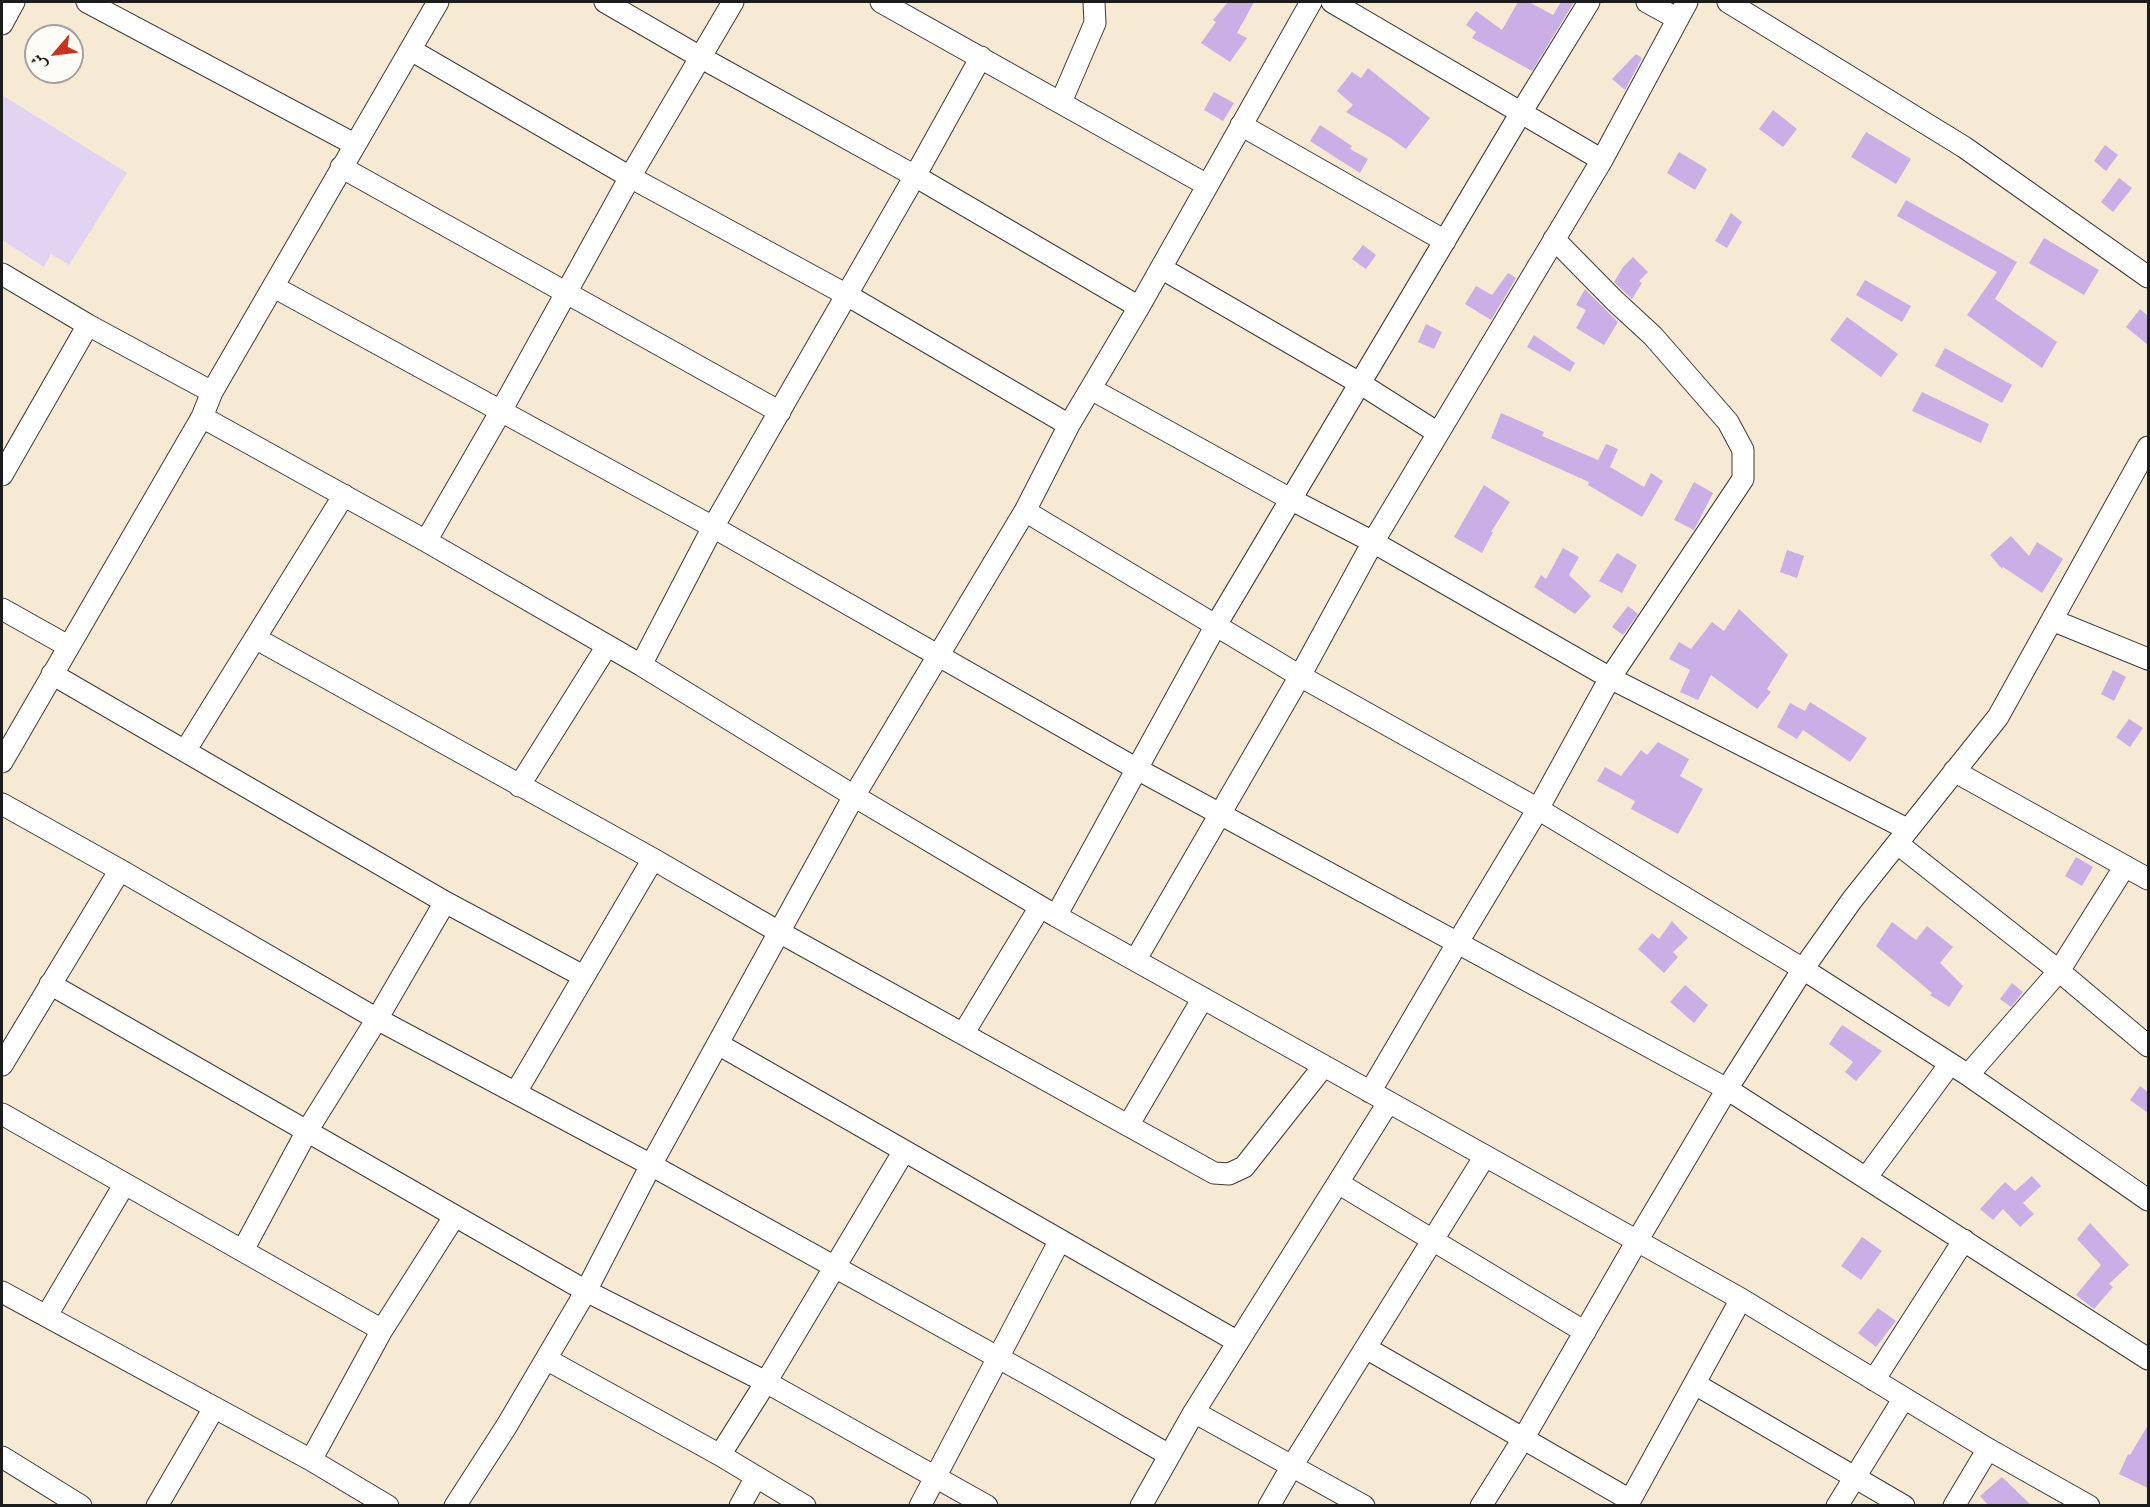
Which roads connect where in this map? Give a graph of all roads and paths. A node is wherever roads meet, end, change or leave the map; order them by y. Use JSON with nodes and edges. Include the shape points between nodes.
{"nodes":[{"id":1,"x":14,"y":2,"type":"edge"},
{"id":2,"x":87,"y":2,"type":"edge"},
{"id":3,"x":438,"y":2,"type":"edge"},
{"id":4,"x":604,"y":2,"type":"edge"},
{"id":5,"x":733,"y":2,"type":"edge"},
{"id":6,"x":881,"y":2,"type":"edge"},
{"id":7,"x":1094,"y":2,"type":"edge"},
{"id":8,"x":1311,"y":2,"type":"edge"},
{"id":9,"x":1332,"y":2,"type":"edge"},
{"id":10,"x":1589,"y":2,"type":"edge"},
{"id":11,"x":1647,"y":2,"type":"edge"},
{"id":12,"x":1728,"y":2,"type":"edge"},
{"id":13,"x":1682,"y":10,"type":"edge"},
{"id":14,"x":2,"y":24,"type":"edge"},
{"id":15,"x":411,"y":50,"type":"junction"},
{"id":16,"x":700,"y":57,"type":"junction"},
{"id":17,"x":981,"y":57,"type":"junction"},
{"id":18,"x":1061,"y":102,"type":"junction"},
{"id":19,"x":1522,"y":111,"type":"junction"},
{"id":20,"x":1241,"y":126,"type":"junction"},
{"id":21,"x":354,"y":144,"type":"junction"},
{"id":22,"x":1602,"y":160,"type":"junction"},
{"id":23,"x":341,"y":167,"type":"junction"},
{"id":24,"x":915,"y":176,"type":"junction"},
{"id":25,"x":630,"y":177,"type":"junction"},
{"id":26,"x":1207,"y":185,"type":"junction"},
{"id":27,"x":1554,"y":239,"type":"junction"},
{"id":28,"x":1445,"y":241,"type":"junction"},
{"id":29,"x":1161,"y":268,"type":"junction"},
{"id":30,"x":2,"y":274,"type":"edge"},
{"id":31,"x":2148,"y":277,"type":"edge"},
{"id":32,"x":274,"y":287,"type":"junction"},
{"id":33,"x":566,"y":292,"type":"junction"},
{"id":34,"x":847,"y":295,"type":"junction"},
{"id":35,"x":1139,"y":307,"type":"junction"},
{"id":36,"x":88,"y":325,"type":"junction"},
{"id":37,"x":1361,"y":384,"type":"junction"},
{"id":38,"x":1091,"y":389,"type":"junction"},
{"id":39,"x":212,"y":392,"type":"junction"},
{"id":40,"x":501,"y":411,"type":"junction"},
{"id":41,"x":780,"y":412,"type":"junction"},
{"id":42,"x":202,"y":417,"type":"junction"},
{"id":43,"x":1069,"y":425,"type":"junction"},
{"id":44,"x":1438,"y":433,"type":"junction"},
{"id":45,"x":2148,"y":447,"type":"edge"},
{"id":46,"x":7,"y":452,"type":"edge"},
{"id":47,"x":2,"y":475,"type":"edge"},
{"id":48,"x":344,"y":495,"type":"junction"},
{"id":49,"x":1292,"y":500,"type":"junction"},
{"id":50,"x":1025,"y":511,"type":"junction"},
{"id":51,"x":713,"y":527,"type":"junction"},
{"id":52,"x":426,"y":541,"type":"junction"},
{"id":53,"x":1373,"y":542,"type":"junction"},
{"id":54,"x":2,"y":609,"type":"edge"},
{"id":55,"x":2052,"y":620,"type":"junction"},
{"id":56,"x":1216,"y":626,"type":"junction"},
{"id":57,"x":255,"y":638,"type":"junction"},
{"id":58,"x":68,"y":646,"type":"junction"},
{"id":59,"x":607,"y":646,"type":"junction"},
{"id":60,"x":939,"y":656,"type":"junction"},
{"id":61,"x":2148,"y":659,"type":"edge"},
{"id":62,"x":641,"y":665,"type":"junction"},
{"id":63,"x":52,"y":674,"type":"junction"},
{"id":64,"x":1300,"y":676,"type":"junction"},
{"id":65,"x":1610,"y":678,"type":"junction"},
{"id":66,"x":185,"y":751,"type":"junction"},
{"id":67,"x":2,"y":762,"type":"edge"},
{"id":68,"x":1137,"y":769,"type":"junction"},
{"id":69,"x":1954,"y":771,"type":"junction"},
{"id":70,"x":519,"y":786,"type":"junction"},
{"id":71,"x":854,"y":796,"type":"junction"},
{"id":72,"x":2,"y":804,"type":"edge"},
{"id":73,"x":1538,"y":809,"type":"junction"},
{"id":74,"x":1221,"y":813,"type":"junction"},
{"id":75,"x":1903,"y":837,"type":"junction"},
{"id":76,"x":653,"y":859,"type":"junction"},
{"id":77,"x":2125,"y":866,"type":"junction"},
{"id":78,"x":120,"y":870,"type":"junction"},
{"id":79,"x":2148,"y":879,"type":"edge"},
{"id":80,"x":446,"y":902,"type":"junction"},
{"id":81,"x":1048,"y":912,"type":"junction"},
{"id":82,"x":779,"y":932,"type":"junction"},
{"id":83,"x":1458,"y":942,"type":"junction"},
{"id":84,"x":1136,"y":959,"type":"junction"},
{"id":85,"x":1803,"y":969,"type":"junction"},
{"id":86,"x":2059,"y":970,"type":"junction"},
{"id":87,"x":583,"y":976,"type":"junction"},
{"id":88,"x":50,"y":984,"type":"junction"},
{"id":89,"x":1203,"y":998,"type":"junction"},
{"id":90,"x":377,"y":1019,"type":"junction"},
{"id":91,"x":963,"y":1034,"type":"junction"},
{"id":92,"x":718,"y":1044,"type":"junction"},
{"id":93,"x":2148,"y":1046,"type":"edge"},
{"id":94,"x":1950,"y":1064,"type":"junction"},
{"id":95,"x":2,"y":1065,"type":"edge"},
{"id":96,"x":1323,"y":1067,"type":"junction"},
{"id":97,"x":1968,"y":1076,"type":"junction"},
{"id":98,"x":1727,"y":1089,"type":"junction"},
{"id":99,"x":516,"y":1092,"type":"junction"},
{"id":100,"x":1379,"y":1098,"type":"junction"},
{"id":101,"x":2,"y":1114,"type":"edge"},
{"id":102,"x":1129,"y":1124,"type":"junction"},
{"id":103,"x":307,"y":1131,"type":"junction"},
{"id":104,"x":904,"y":1151,"type":"junction"},
{"id":105,"x":1485,"y":1156,"type":"junction"},
{"id":106,"x":651,"y":1166,"type":"junction"},
{"id":107,"x":1866,"y":1178,"type":"junction"},
{"id":108,"x":1338,"y":1183,"type":"junction"},
{"id":109,"x":124,"y":1185,"type":"junction"},
{"id":110,"x":2148,"y":1200,"type":"edge"},
{"id":111,"x":454,"y":1217,"type":"junction"},
{"id":112,"x":1060,"y":1240,"type":"junction"},
{"id":113,"x":1637,"y":1240,"type":"junction"},
{"id":114,"x":1964,"y":1240,"type":"junction"},
{"id":115,"x":1433,"y":1241,"type":"junction"},
{"id":116,"x":243,"y":1250,"type":"junction"},
{"id":117,"x":834,"y":1268,"type":"junction"},
{"id":118,"x":585,"y":1291,"type":"junction"},
{"id":119,"x":2,"y":1292,"type":"edge"},
{"id":120,"x":1741,"y":1299,"type":"junction"},
{"id":121,"x":47,"y":1315,"type":"junction"},
{"id":122,"x":382,"y":1330,"type":"junction"},
{"id":123,"x":1585,"y":1332,"type":"junction"},
{"id":124,"x":1238,"y":1342,"type":"junction"},
{"id":125,"x":1366,"y":1348,"type":"junction"},
{"id":126,"x":997,"y":1357,"type":"junction"},
{"id":127,"x":546,"y":1359,"type":"junction"},
{"id":128,"x":2148,"y":1359,"type":"edge"},
{"id":129,"x":1874,"y":1380,"type":"junction"},
{"id":130,"x":766,"y":1382,"type":"junction"},
{"id":131,"x":1695,"y":1384,"type":"junction"},
{"id":132,"x":1904,"y":1398,"type":"junction"},
{"id":133,"x":214,"y":1408,"type":"junction"},
{"id":134,"x":1194,"y":1412,"type":"junction"},
{"id":135,"x":1523,"y":1439,"type":"junction"},
{"id":136,"x":1988,"y":1449,"type":"junction"},
{"id":137,"x":720,"y":1455,"type":"junction"},
{"id":138,"x":1169,"y":1455,"type":"junction"},
{"id":139,"x":2,"y":1457,"type":"edge"},
{"id":140,"x":311,"y":1461,"type":"junction"},
{"id":141,"x":1292,"y":1466,"type":"junction"},
{"id":142,"x":936,"y":1476,"type":"junction"},
{"id":143,"x":756,"y":1477,"type":"junction"},
{"id":144,"x":1855,"y":1477,"type":"junction"},
{"id":145,"x":1629,"y":1503,"type":"edge"},
{"id":146,"x":81,"y":1506,"type":"edge"},
{"id":147,"x":156,"y":1506,"type":"edge"},
{"id":148,"x":388,"y":1506,"type":"edge"},
{"id":149,"x":455,"y":1506,"type":"edge"},
{"id":150,"x":740,"y":1506,"type":"edge"},
{"id":151,"x":805,"y":1506,"type":"edge"},
{"id":152,"x":920,"y":1506,"type":"edge"},
{"id":153,"x":987,"y":1506,"type":"edge"},
{"id":154,"x":1141,"y":1506,"type":"edge"},
{"id":155,"x":1269,"y":1506,"type":"edge"},
{"id":156,"x":1364,"y":1506,"type":"edge"},
{"id":157,"x":1481,"y":1506,"type":"edge"},
{"id":158,"x":1837,"y":1506,"type":"edge"},
{"id":159,"x":1904,"y":1506,"type":"edge"},
{"id":160,"x":1954,"y":1506,"type":"edge"},
{"id":161,"x":2089,"y":1506,"type":"edge"}],
"edges":[{"from":1,"to":14,"type":"street"},
{"from":2,"to":21,"type":"street"},
{"from":3,"to":15,"type":"street"},
{"from":4,"to":16,"type":"street"},
{"from":5,"to":16,"type":"street"},
{"from":6,"to":17,"type":"street"},
{"from":7,"to":18,"type":"street","via":[[1095,23]]},
{"from":8,"to":20,"type":"street"},
{"from":9,"to":19,"type":"street"},
{"from":10,"to":19,"type":"street"},
{"from":11,"to":13,"type":"street"},
{"from":12,"to":31,"type":"street","via":[[1964,147]]},
{"from":13,"to":22,"type":"street"},
{"from":15,"to":21,"type":"street"},
{"from":15,"to":25,"type":"street"},
{"from":16,"to":24,"type":"street"},
{"from":16,"to":25,"type":"street"},
{"from":17,"to":18,"type":"street"},
{"from":17,"to":24,"type":"street"},
{"from":18,"to":26,"type":"street"},
{"from":19,"to":22,"type":"street"},
{"from":19,"to":28,"type":"street"},
{"from":20,"to":26,"type":"street"},
{"from":20,"to":28,"type":"street"},
{"from":21,"to":23,"type":"street"},
{"from":22,"to":27,"type":"street"},
{"from":23,"to":32,"type":"street"},
{"from":23,"to":33,"type":"street"},
{"from":24,"to":34,"type":"street"},
{"from":24,"to":35,"type":"street"},
{"from":25,"to":33,"type":"street"},
{"from":25,"to":34,"type":"street"},
{"from":26,"to":29,"type":"street"},
{"from":27,"to":44,"type":"street"},
{"from":27,"to":65,"type":"street","via":[[1653,336],[1728,422],[1743,450],[1743,479]]},
{"from":28,"to":37,"type":"street"},
{"from":29,"to":35,"type":"street"},
{"from":29,"to":37,"type":"street"},
{"from":30,"to":36,"type":"street"},
{"from":32,"to":39,"type":"street"},
{"from":32,"to":40,"type":"street"},
{"from":33,"to":40,"type":"street"},
{"from":33,"to":41,"type":"street"},
{"from":34,"to":41,"type":"street"},
{"from":34,"to":43,"type":"street"},
{"from":35,"to":38,"type":"street"},
{"from":36,"to":39,"type":"street"},
{"from":36,"to":46,"type":"street"},
{"from":37,"to":44,"type":"street"},
{"from":37,"to":49,"type":"street"},
{"from":38,"to":43,"type":"street"},
{"from":38,"to":49,"type":"street"},
{"from":39,"to":42,"type":"street"},
{"from":40,"to":51,"type":"street"},
{"from":40,"to":52,"type":"street"},
{"from":41,"to":51,"type":"street"},
{"from":42,"to":48,"type":"street"},
{"from":42,"to":58,"type":"street"},
{"from":43,"to":50,"type":"street"},
{"from":44,"to":53,"type":"street"},
{"from":45,"to":55,"type":"street"},
{"from":46,"to":47,"type":"street"},
{"from":48,"to":52,"type":"street"},
{"from":48,"to":57,"type":"street"},
{"from":49,"to":53,"type":"street"},
{"from":49,"to":56,"type":"street"},
{"from":50,"to":56,"type":"street"},
{"from":50,"to":60,"type":"street"},
{"from":51,"to":60,"type":"street"},
{"from":51,"to":62,"type":"street"},
{"from":52,"to":59,"type":"street"},
{"from":53,"to":64,"type":"street"},
{"from":53,"to":65,"type":"street"},
{"from":54,"to":58,"type":"street"},
{"from":55,"to":61,"type":"street"},
{"from":55,"to":69,"type":"street","via":[[1998,717]]},
{"from":56,"to":64,"type":"street"},
{"from":56,"to":68,"type":"street"},
{"from":57,"to":66,"type":"street"},
{"from":57,"to":70,"type":"street"},
{"from":58,"to":63,"type":"street"},
{"from":59,"to":62,"type":"street"},
{"from":59,"to":70,"type":"street"},
{"from":60,"to":68,"type":"street"},
{"from":60,"to":71,"type":"street"},
{"from":62,"to":71,"type":"street"},
{"from":63,"to":66,"type":"street"},
{"from":63,"to":67,"type":"street"},
{"from":64,"to":73,"type":"street"},
{"from":64,"to":74,"type":"street"},
{"from":65,"to":73,"type":"street"},
{"from":65,"to":75,"type":"street"},
{"from":66,"to":80,"type":"street"},
{"from":68,"to":74,"type":"street"},
{"from":68,"to":81,"type":"street"},
{"from":69,"to":75,"type":"street"},
{"from":69,"to":77,"type":"street"},
{"from":70,"to":76,"type":"street"},
{"from":71,"to":81,"type":"street"},
{"from":71,"to":82,"type":"street"},
{"from":72,"to":78,"type":"street"},
{"from":73,"to":83,"type":"street"},
{"from":73,"to":85,"type":"street"},
{"from":74,"to":83,"type":"street"},
{"from":74,"to":84,"type":"street"},
{"from":75,"to":85,"type":"street"},
{"from":75,"to":86,"type":"street"},
{"from":76,"to":82,"type":"street"},
{"from":76,"to":87,"type":"street"},
{"from":77,"to":79,"type":"street"},
{"from":77,"to":86,"type":"street"},
{"from":78,"to":88,"type":"street"},
{"from":78,"to":90,"type":"street"},
{"from":80,"to":87,"type":"street"},
{"from":80,"to":90,"type":"street"},
{"from":81,"to":84,"type":"street"},
{"from":81,"to":91,"type":"street"},
{"from":82,"to":91,"type":"street"},
{"from":82,"to":92,"type":"street"},
{"from":83,"to":98,"type":"street"},
{"from":83,"to":100,"type":"street"},
{"from":84,"to":89,"type":"street"},
{"from":85,"to":94,"type":"street"},
{"from":85,"to":98,"type":"street"},
{"from":86,"to":93,"type":"street"},
{"from":86,"to":97,"type":"street"},
{"from":87,"to":99,"type":"street"},
{"from":88,"to":95,"type":"street"},
{"from":88,"to":103,"type":"street"},
{"from":89,"to":96,"type":"street"},
{"from":89,"to":102,"type":"street"},
{"from":90,"to":99,"type":"street"},
{"from":90,"to":103,"type":"street"},
{"from":91,"to":102,"type":"street"},
{"from":92,"to":104,"type":"street"},
{"from":92,"to":106,"type":"street"},
{"from":94,"to":97,"type":"street"},
{"from":94,"to":107,"type":"street"},
{"from":96,"to":100,"type":"street"},
{"from":96,"to":102,"type":"street","via":[[1244,1167],[1228,1174],[1214,1173]]},
{"from":97,"to":110,"type":"street"},
{"from":98,"to":107,"type":"street"},
{"from":98,"to":113,"type":"street"},
{"from":99,"to":106,"type":"street"},
{"from":100,"to":105,"type":"street"},
{"from":100,"to":108,"type":"street"},
{"from":101,"to":109,"type":"street"},
{"from":103,"to":111,"type":"street"},
{"from":103,"to":116,"type":"street"},
{"from":104,"to":112,"type":"street"},
{"from":104,"to":117,"type":"street"},
{"from":105,"to":113,"type":"street"},
{"from":105,"to":115,"type":"street"},
{"from":106,"to":117,"type":"street"},
{"from":106,"to":118,"type":"street"},
{"from":107,"to":114,"type":"street"},
{"from":108,"to":115,"type":"street"},
{"from":108,"to":124,"type":"street"},
{"from":109,"to":116,"type":"street"},
{"from":109,"to":121,"type":"street"},
{"from":111,"to":118,"type":"street"},
{"from":111,"to":122,"type":"street"},
{"from":112,"to":124,"type":"street"},
{"from":112,"to":126,"type":"street"},
{"from":113,"to":120,"type":"street"},
{"from":113,"to":123,"type":"street"},
{"from":114,"to":128,"type":"street"},
{"from":114,"to":129,"type":"street"},
{"from":115,"to":123,"type":"street"},
{"from":115,"to":125,"type":"street"},
{"from":116,"to":122,"type":"street"},
{"from":117,"to":126,"type":"street"},
{"from":117,"to":130,"type":"street"},
{"from":118,"to":127,"type":"street"},
{"from":118,"to":130,"type":"street"},
{"from":119,"to":121,"type":"street"},
{"from":120,"to":129,"type":"street"},
{"from":120,"to":131,"type":"street"},
{"from":121,"to":133,"type":"street"},
{"from":122,"to":140,"type":"street"},
{"from":123,"to":135,"type":"street"},
{"from":124,"to":134,"type":"street"},
{"from":125,"to":135,"type":"street"},
{"from":125,"to":141,"type":"street"},
{"from":126,"to":138,"type":"street"},
{"from":126,"to":142,"type":"street"},
{"from":127,"to":137,"type":"street"},
{"from":127,"to":149,"type":"street"},
{"from":129,"to":132,"type":"street"},
{"from":130,"to":137,"type":"street"},
{"from":130,"to":142,"type":"street"},
{"from":131,"to":144,"type":"street"},
{"from":131,"to":145,"type":"street"},
{"from":132,"to":136,"type":"street"},
{"from":132,"to":144,"type":"street"},
{"from":133,"to":140,"type":"street"},
{"from":133,"to":147,"type":"street"},
{"from":134,"to":138,"type":"street"},
{"from":134,"to":141,"type":"street"},
{"from":135,"to":145,"type":"street"},
{"from":135,"to":157,"type":"street"},
{"from":136,"to":160,"type":"street"},
{"from":136,"to":161,"type":"street"},
{"from":137,"to":143,"type":"street"},
{"from":138,"to":154,"type":"street"},
{"from":139,"to":146,"type":"street"},
{"from":140,"to":148,"type":"street"},
{"from":141,"to":155,"type":"street"},
{"from":141,"to":156,"type":"street"},
{"from":142,"to":152,"type":"street"},
{"from":142,"to":153,"type":"street"},
{"from":143,"to":150,"type":"street"},
{"from":143,"to":151,"type":"street"},
{"from":144,"to":158,"type":"street"},
{"from":144,"to":159,"type":"street"}]}
